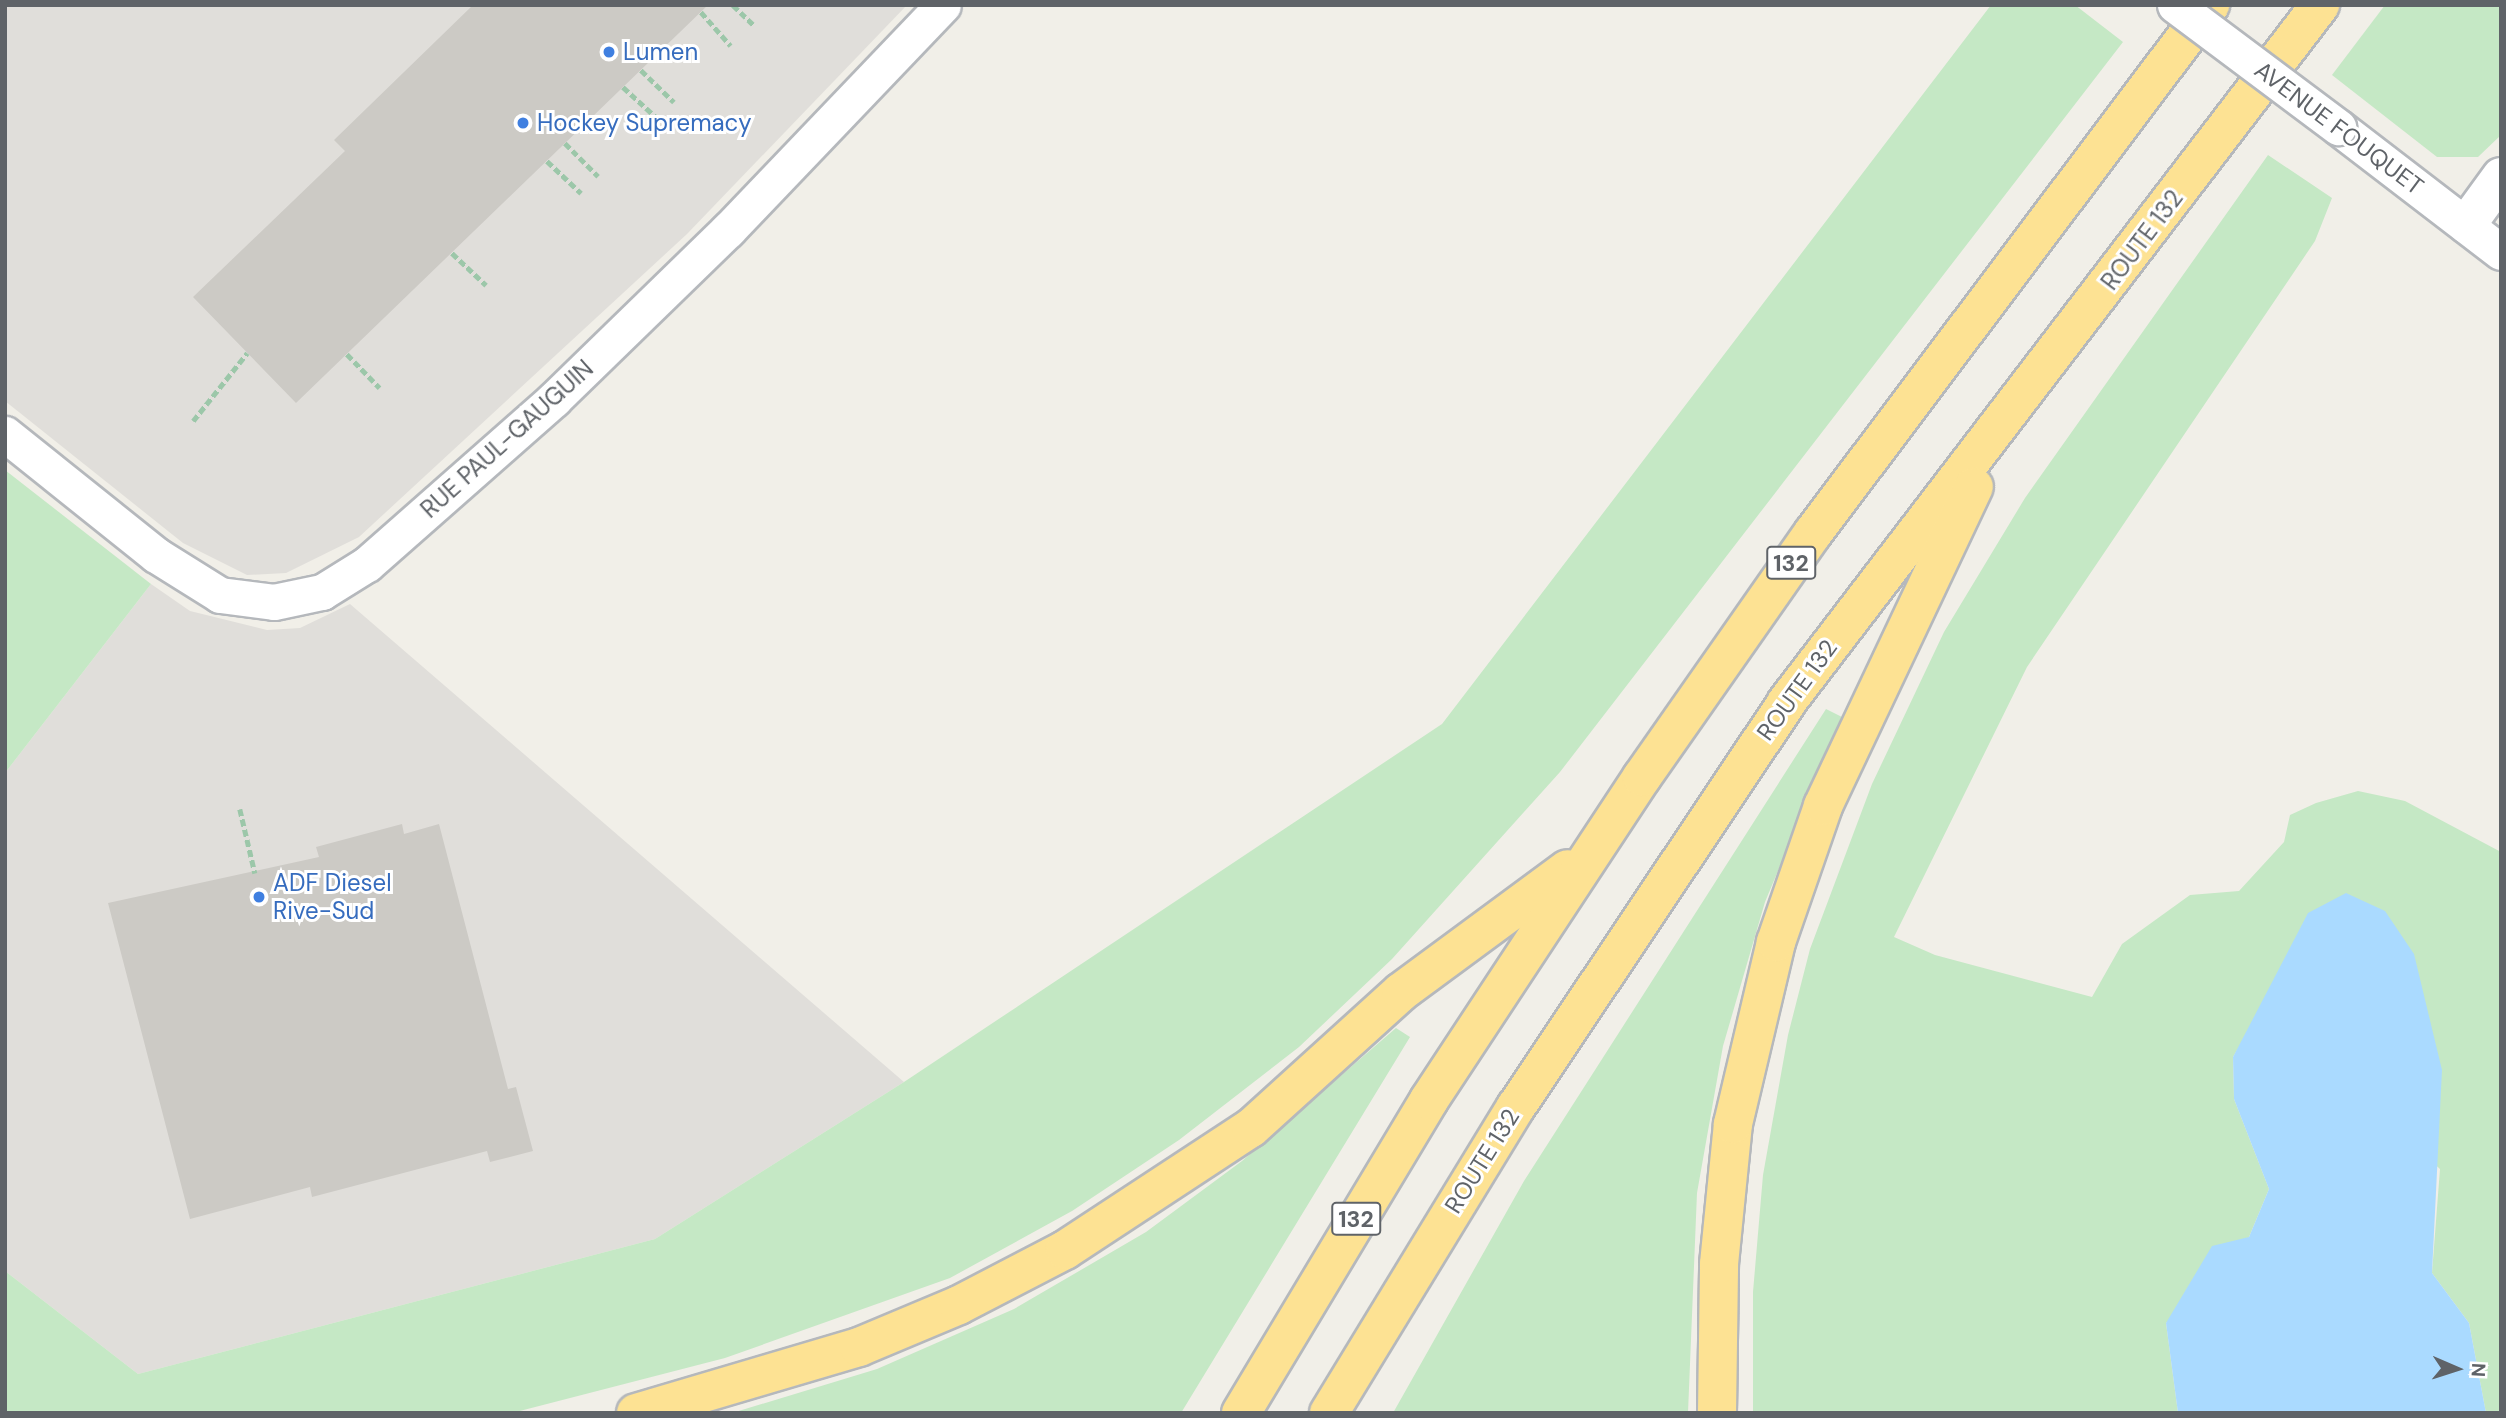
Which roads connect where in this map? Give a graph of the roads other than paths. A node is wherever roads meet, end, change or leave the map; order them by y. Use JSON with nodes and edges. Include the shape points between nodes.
{"nodes":[{"id":1,"x":943,"y":5,"type":"edge"},
{"id":2,"x":2175,"y":5,"type":"edge"},
{"id":3,"x":2210,"y":5,"type":"edge"},
{"id":4,"x":2320,"y":5,"type":"edge"},
{"id":5,"x":2501,"y":177,"type":"edge"},
{"id":6,"x":2467,"y":224,"type":"junction"},
{"id":7,"x":2501,"y":252,"type":"edge"},
{"id":8,"x":2005,"y":422,"type":"junction"},
{"id":9,"x":5,"y":433,"type":"edge"},
{"id":10,"x":1590,"y":853,"type":"junction"},
{"id":11,"x":636,"y":1413,"type":"edge"},
{"id":12,"x":1241,"y":1413,"type":"edge"},
{"id":13,"x":1329,"y":1413,"type":"edge"},
{"id":14,"x":1717,"y":1413,"type":"edge"}],
"edges":[{"from":1,"to":9,"type":"street","name":"RUE PAUL-GAUGUIN","via":[[728,230],[554,398],[367,564],[322,592],[274,602],[220,595],[156,555]]},
{"from":2,"to":6,"type":"street","name":"AVENUE FOUQUET","bridge":true},
{"from":3,"to":10,"type":"highway","number":"132","via":[[1813,533]]},
{"from":4,"to":8,"type":"highway","name":"ROUTE 132"},
{"from":5,"to":6,"type":"street"},
{"from":6,"to":7,"type":"street","name":"AVENUE FOUQUET"},
{"from":8,"to":13,"type":"highway","name":"ROUTE 132","via":[[1801,684],[1679,858],[1509,1118]]},
{"from":8,"to":14,"type":"highway","via":[[1823,806],[1776,942],[1733,1125],[1719,1264]]},
{"from":10,"to":11,"type":"highway","via":[[1401,992],[1251,1128],[1095,1233],[959,1305],[871,1342]]},
{"from":10,"to":12,"type":"highway","number":"132","via":[[1422,1112]]}]}
